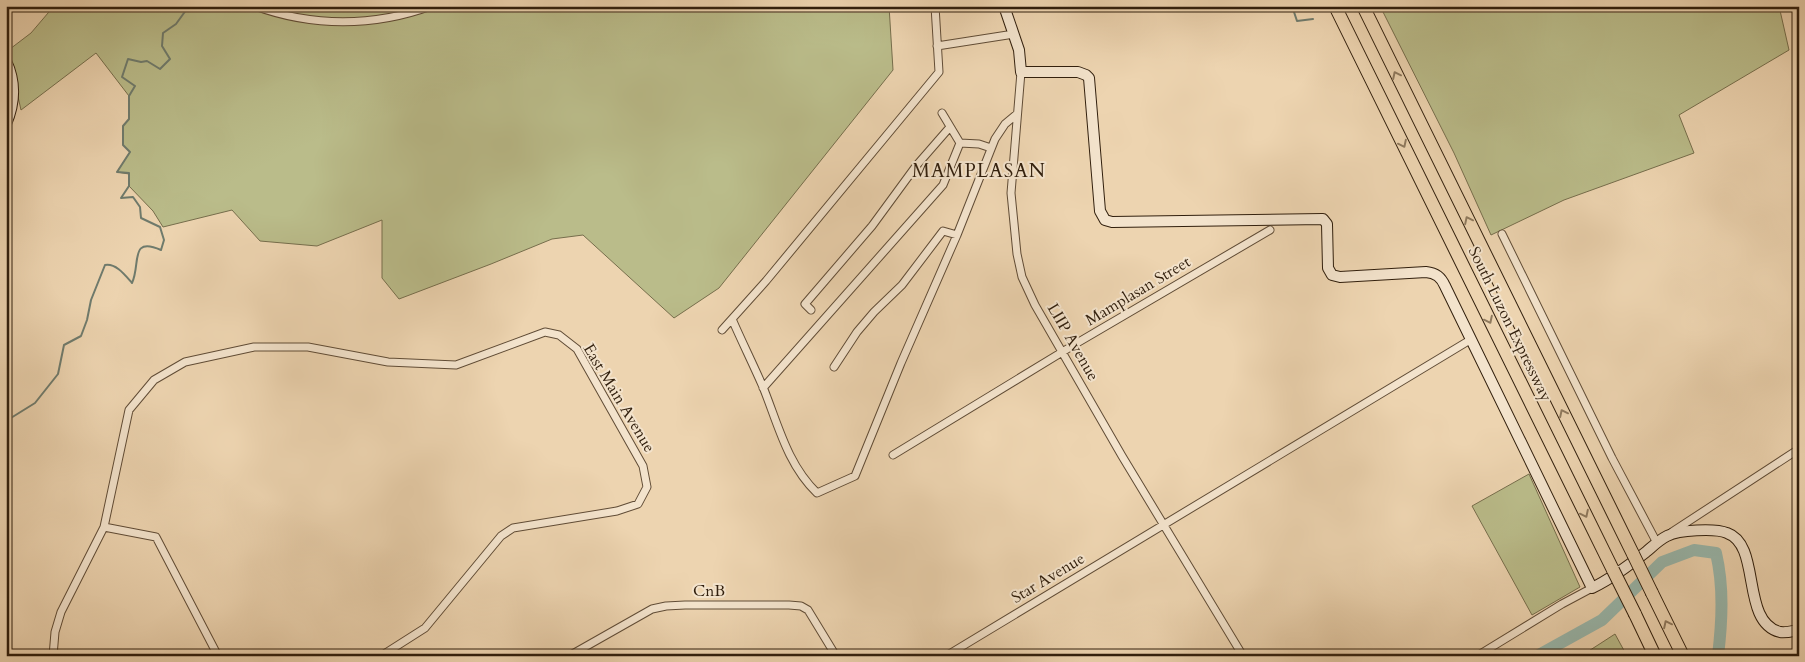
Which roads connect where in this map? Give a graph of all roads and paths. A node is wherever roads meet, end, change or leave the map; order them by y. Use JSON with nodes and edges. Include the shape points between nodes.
{"nodes":[{"id":1,"x":255,"y":6,"type":"edge"},
{"id":2,"x":431,"y":6,"type":"edge"},
{"id":3,"x":935,"y":6,"type":"edge"},
{"id":4,"x":1004,"y":6,"type":"edge"},
{"id":5,"x":1335,"y":6,"type":"edge"},
{"id":6,"x":1363,"y":6,"type":"edge"},
{"id":7,"x":1014,"y":34,"type":"junction"},
{"id":8,"x":937,"y":46,"type":"junction"},
{"id":9,"x":6,"y":61,"type":"edge"},
{"id":10,"x":1022,"y":72,"type":"junction"},
{"id":11,"x":942,"y":113,"type":"dead end"},
{"id":12,"x":1017,"y":114,"type":"junction"},
{"id":13,"x":6,"y":124,"type":"edge"},
{"id":14,"x":950,"y":127,"type":"junction"},
{"id":15,"x":960,"y":143,"type":"junction"},
{"id":16,"x":991,"y":148,"type":"junction"},
{"id":17,"x":1270,"y":230,"type":"dead end"},
{"id":18,"x":1502,"y":234,"type":"dead end"},
{"id":19,"x":957,"y":235,"type":"junction"},
{"id":20,"x":811,"y":310,"type":"dead end"},
{"id":21,"x":732,"y":319,"type":"junction"},
{"id":22,"x":722,"y":330,"type":"dead end"},
{"id":23,"x":1470,"y":340,"type":"junction"},
{"id":24,"x":1062,"y":352,"type":"junction"},
{"id":25,"x":834,"y":367,"type":"dead end"},
{"id":26,"x":763,"y":388,"type":"junction"},
{"id":27,"x":1799,"y":449,"type":"edge"},
{"id":28,"x":893,"y":455,"type":"dead end"},
{"id":29,"x":1164,"y":525,"type":"junction"},
{"id":30,"x":104,"y":527,"type":"junction"},
{"id":31,"x":1667,"y":535,"type":"junction"},
{"id":32,"x":1657,"y":544,"type":"junction"},
{"id":33,"x":1592,"y":588,"type":"junction"},
{"id":34,"x":1799,"y":630,"type":"edge"},
{"id":35,"x":53,"y":646,"type":"junction"},
{"id":36,"x":49,"y":656,"type":"edge"},
{"id":37,"x":53,"y":656,"type":"edge"},
{"id":38,"x":218,"y":656,"type":"edge"},
{"id":39,"x":381,"y":656,"type":"edge"},
{"id":40,"x":569,"y":656,"type":"edge"},
{"id":41,"x":836,"y":656,"type":"edge"},
{"id":42,"x":946,"y":656,"type":"edge"},
{"id":43,"x":1243,"y":656,"type":"edge"},
{"id":44,"x":1477,"y":656,"type":"edge"},
{"id":45,"x":1655,"y":656,"type":"edge"},
{"id":46,"x":1683,"y":656,"type":"edge"}],
"edges":[{"from":1,"to":2,"type":"street","via":[[278,14],[339,22],[379,20]]},
{"from":3,"to":8,"type":"street"},
{"from":4,"to":7,"type":"street","name":"LIIP Avenue"},
{"from":5,"to":45,"type":"highway","name":"South Luzon Expressway","one_way":true,"bridge":true},
{"from":46,"to":6,"type":"highway","name":"South Luzon Expressway","one_way":true,"bridge":true},
{"from":7,"to":8,"type":"street"},
{"from":7,"to":10,"type":"street","name":"LIIP Avenue"},
{"from":8,"to":21,"type":"street","via":[[939,72]]},
{"from":9,"to":13,"type":"street","via":[[14,91]]},
{"from":10,"to":12,"type":"street","name":"LIIP Avenue"},
{"from":10,"to":23,"type":"street","via":[[1078,72],[1089,78],[1100,211],[1105,220],[1323,219],[1327,224],[1328,268],[1332,276],[1435,273],[1443,282]]},
{"from":11,"to":14,"type":"street"},
{"from":12,"to":16,"type":"street","via":[[1005,124]]},
{"from":12,"to":24,"type":"street","name":"LIIP Avenue","via":[[1011,193],[1017,254],[1024,283]]},
{"from":14,"to":15,"type":"street"},
{"from":14,"to":20,"type":"street","via":[[805,304]]},
{"from":15,"to":16,"type":"street"},
{"from":15,"to":26,"type":"street","via":[[942,185]]},
{"from":16,"to":19,"type":"street"},
{"from":17,"to":24,"type":"street","name":"Mamplasan Street"},
{"from":18,"to":32,"type":"street"},
{"from":19,"to":25,"type":"street","via":[[943,231],[902,285],[857,332]]},
{"from":19,"to":26,"type":"street","via":[[855,476],[817,493],[786,448]]},
{"from":21,"to":22,"type":"street"},
{"from":21,"to":26,"type":"street"},
{"from":23,"to":29,"type":"street","name":"Star Avenue"},
{"from":23,"to":33,"type":"street"},
{"from":24,"to":28,"type":"street","name":"Mamplasan Street"},
{"from":24,"to":29,"type":"street","name":"LIIP Avenue"},
{"from":27,"to":31,"type":"street"},
{"from":29,"to":42,"type":"street","name":"Star Avenue"},
{"from":29,"to":43,"type":"street","name":"LIIP Avenue"},
{"from":30,"to":35,"type":"street","name":"East Main Avenue","via":[[61,612]]},
{"from":30,"to":38,"type":"street","via":[[156,537]]},
{"from":30,"to":39,"type":"street","name":"East Main Avenue","via":[[129,410],[154,380],[185,362],[254,347],[308,347],[388,362],[456,365],[545,332],[559,335],[577,349],[643,466],[647,487],[638,504],[514,528],[500,536],[425,628]]},
{"from":31,"to":32,"type":"street"},
{"from":31,"to":34,"type":"street","via":[[1719,530],[1736,537],[1765,623],[1781,632]]},
{"from":32,"to":33,"type":"street","via":[[1607,581]]},
{"from":33,"to":44,"type":"street"},
{"from":35,"to":36,"type":"street","name":"East Main Avenue"},
{"from":35,"to":37,"type":"street","name":"East Main Avenue"},
{"from":40,"to":41,"type":"street","name":"CnB","via":[[652,609],[697,605],[801,606],[809,612]]}]}
